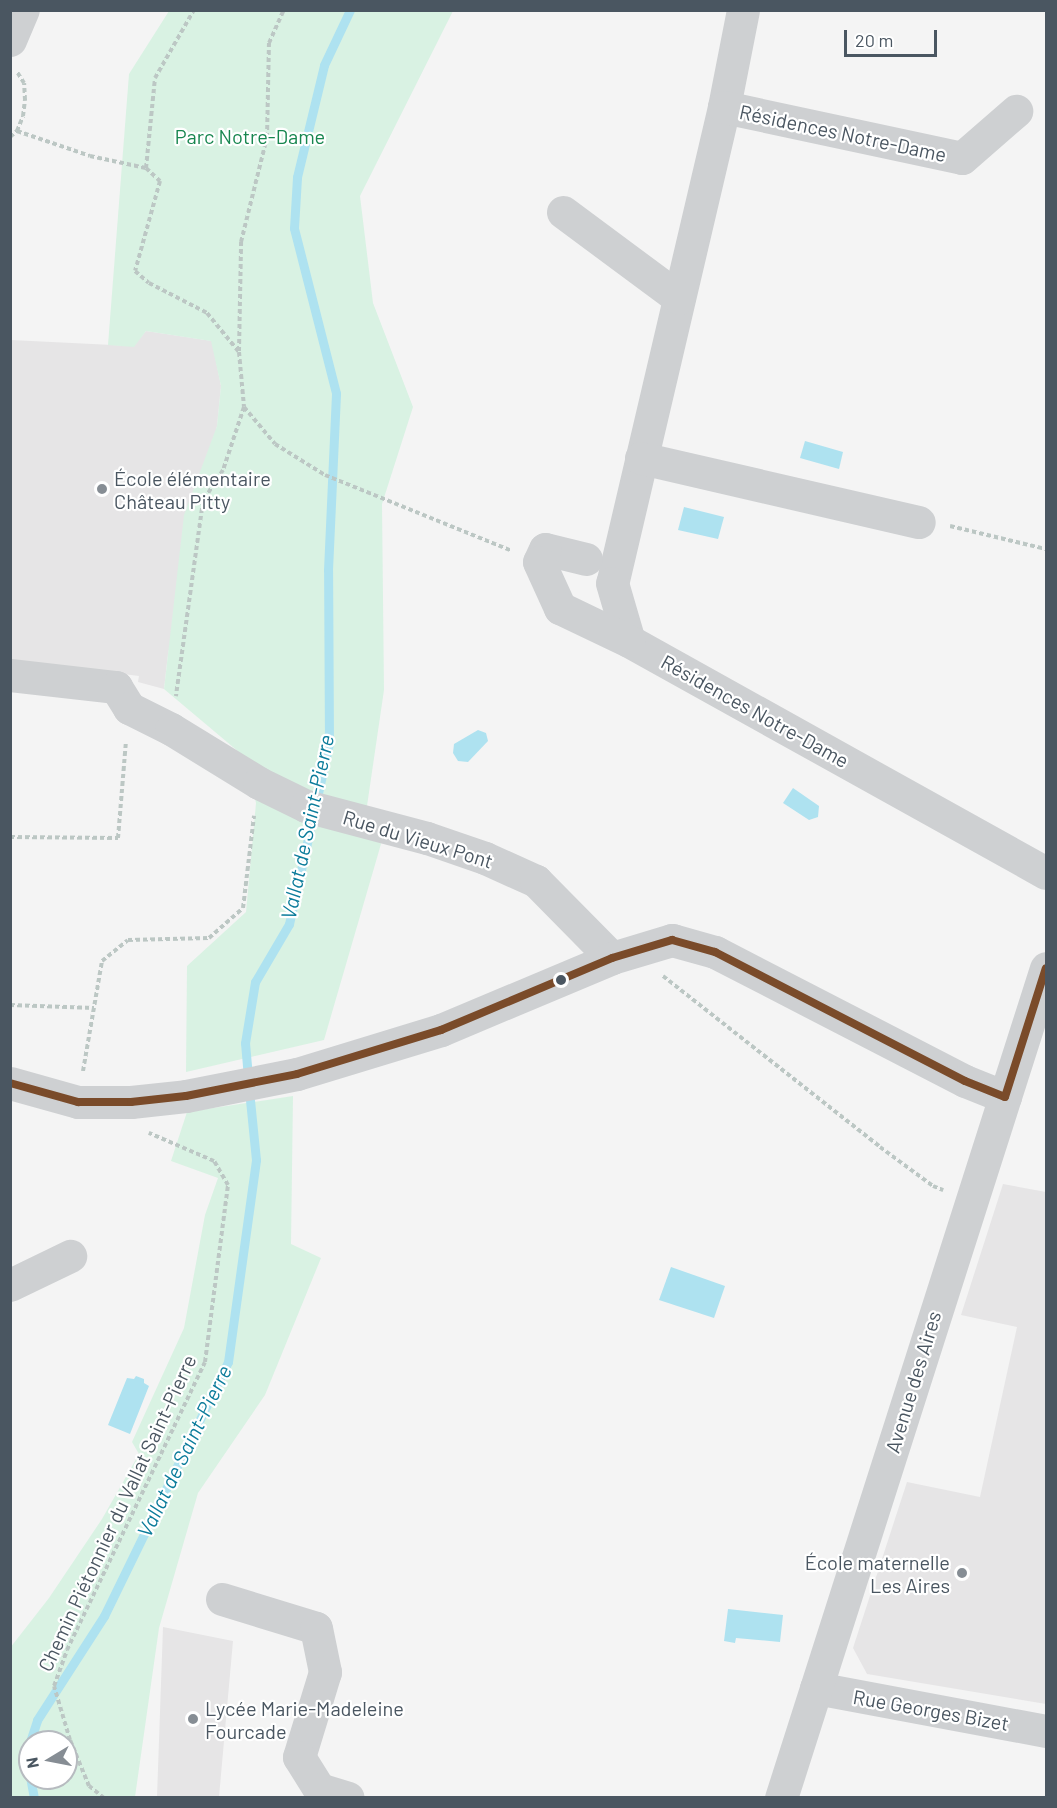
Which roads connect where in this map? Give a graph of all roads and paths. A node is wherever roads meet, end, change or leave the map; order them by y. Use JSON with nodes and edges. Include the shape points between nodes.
{"nodes":[{"id":1,"x":23,"y":10,"type":"edge"},
{"id":2,"x":195,"y":10,"type":"edge"},
{"id":3,"x":284,"y":10,"type":"edge"},
{"id":4,"x":743,"y":10,"type":"edge"},
{"id":5,"x":13,"y":54,"type":"edge"},
{"id":6,"x":724,"y":107,"type":"junction"},
{"id":7,"x":1016,"y":111,"type":"dead end"},
{"id":8,"x":17,"y":131,"type":"junction"},
{"id":9,"x":10,"y":137,"type":"edge"},
{"id":10,"x":146,"y":168,"type":"junction"},
{"id":11,"x":563,"y":212,"type":"dead end"},
{"id":12,"x":679,"y":298,"type":"junction"},
{"id":13,"x":239,"y":352,"type":"junction"},
{"id":14,"x":244,"y":406,"type":"junction"},
{"id":15,"x":641,"y":458,"type":"junction"},
{"id":16,"x":919,"y":522,"type":"joint"},
{"id":17,"x":1047,"y":549,"type":"edge"},
{"id":18,"x":586,"y":559,"type":"dead end"},
{"id":19,"x":539,"y":561,"type":"junction"},
{"id":20,"x":629,"y":641,"type":"junction"},
{"id":21,"x":10,"y":675,"type":"edge"},
{"id":22,"x":129,"y":708,"type":"junction"},
{"id":23,"x":171,"y":729,"type":"junction"},
{"id":24,"x":258,"y":783,"type":"junction"},
{"id":25,"x":10,"y":837,"type":"edge"},
{"id":26,"x":1047,"y":873,"type":"edge"},
{"id":27,"x":622,"y":955,"type":"junction"},
{"id":28,"x":1047,"y":968,"type":"edge"},
{"id":29,"x":1042,"y":1002,"type":"edge"},
{"id":30,"x":10,"y":1005,"type":"edge"},
{"id":31,"x":94,"y":1008,"type":"junction"},
{"id":32,"x":10,"y":1083,"type":"edge"},
{"id":33,"x":1005,"y":1097,"type":"junction"},
{"id":34,"x":78,"y":1102,"type":"junction"},
{"id":35,"x":131,"y":1102,"type":"junction"},
{"id":36,"x":947,"y":1191,"type":"dead end"},
{"id":37,"x":70,"y":1256,"type":"dead end"},
{"id":38,"x":10,"y":1285,"type":"edge"},
{"id":39,"x":222,"y":1599,"type":"dead end"},
{"id":40,"x":816,"y":1688,"type":"junction"},
{"id":41,"x":1047,"y":1731,"type":"edge"},
{"id":42,"x":104,"y":1797,"type":"edge"},
{"id":43,"x":348,"y":1797,"type":"edge"},
{"id":44,"x":781,"y":1797,"type":"edge"}],
"edges":[{"from":1,"to":5,"type":"street"},
{"from":2,"to":10,"type":"path","via":[[155,78]]},
{"from":3,"to":13,"type":"path","via":[[269,43],[267,137],[241,242]]},
{"from":4,"to":6,"type":"street","name":"Résidences Notre-Dame"},
{"from":5,"to":8,"type":"path","via":[[24,83],[25,100]]},
{"from":6,"to":7,"type":"street","name":"Résidences Notre-Dame","via":[[962,158]]},
{"from":6,"to":12,"type":"street","name":"Résidences Notre-Dame"},
{"from":8,"to":9,"type":"path"},
{"from":8,"to":10,"type":"path","via":[[90,156]]},
{"from":10,"to":13,"type":"path","via":[[160,181],[135,271],[149,283],[207,313]]},
{"from":11,"to":12,"type":"street"},
{"from":12,"to":15,"type":"street","name":"Résidences Notre-Dame"},
{"from":13,"to":14,"type":"path"},
{"from":14,"to":19,"type":"path","via":[[275,444],[325,475]]},
{"from":14,"to":23,"type":"path","via":[[223,470],[203,501]]},
{"from":15,"to":16,"type":"street"},
{"from":15,"to":20,"type":"street","name":"Résidences Notre-Dame","via":[[612,583]]},
{"from":16,"to":17,"type":"path","via":[[939,523]]},
{"from":18,"to":19,"type":"street","via":[[545,549]]},
{"from":19,"to":20,"type":"street","via":[[560,608]]},
{"from":20,"to":26,"type":"street","name":"Résidences Notre-Dame"},
{"from":21,"to":22,"type":"street","name":"Rue du Vieux Pont","via":[[116,687]]},
{"from":22,"to":23,"type":"street","name":"Rue du Vieux Pont"},
{"from":22,"to":25,"type":"path","via":[[118,838]]},
{"from":23,"to":24,"type":"street","name":"Rue du Vieux Pont"},
{"from":24,"to":27,"type":"street","name":"Rue du Vieux Pont","via":[[315,808],[485,858],[536,881]]},
{"from":24,"to":31,"type":"path","via":[[243,908],[209,938],[128,940],[102,961]]},
{"from":27,"to":33,"type":"street","via":[[672,940],[715,951]]},
{"from":27,"to":35,"type":"street","via":[[441,1030],[297,1074],[186,1096]]},
{"from":27,"to":36,"type":"path","via":[[933,1186]]},
{"from":28,"to":29,"type":"street","name":"Avenue des Aires"},
{"from":29,"to":33,"type":"street","name":"Avenue des Aires"},
{"from":30,"to":31,"type":"path"},
{"from":31,"to":34,"type":"path"},
{"from":32,"to":34,"type":"street"},
{"from":33,"to":40,"type":"street","name":"Avenue des Aires"},
{"from":34,"to":35,"type":"street"},
{"from":35,"to":42,"type":"path","name":"Chemin Piétonnier du Vallat Saint-Pierre","via":[[135,1116],[148,1132],[214,1161],[228,1185],[206,1362],[67,1650],[54,1686],[89,1786]]},
{"from":37,"to":38,"type":"street"},
{"from":39,"to":43,"type":"street","via":[[316,1628],[325,1672],[299,1757],[319,1789]]},
{"from":40,"to":41,"type":"street","name":"Rue Georges Bizet"},
{"from":40,"to":44,"type":"street","name":"Avenue des Aires"}]}
